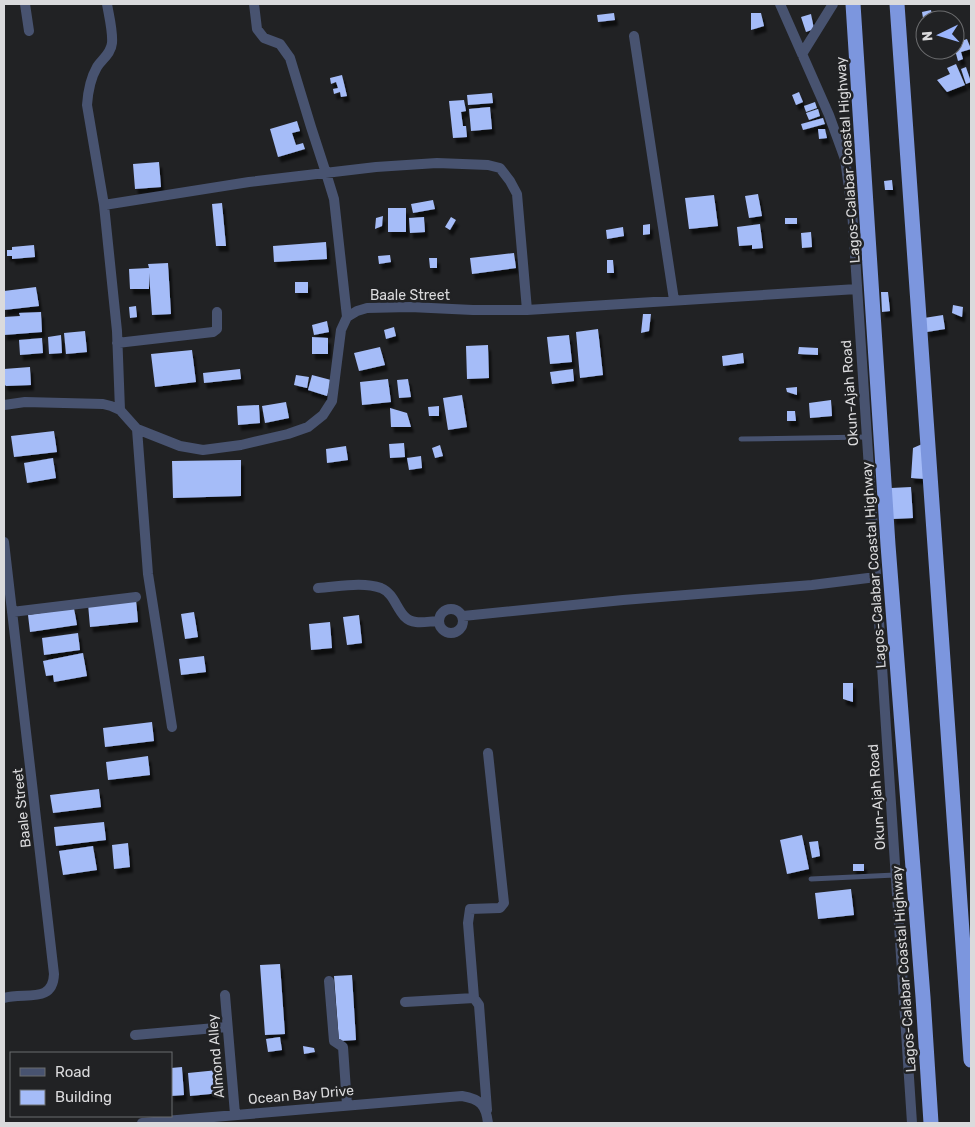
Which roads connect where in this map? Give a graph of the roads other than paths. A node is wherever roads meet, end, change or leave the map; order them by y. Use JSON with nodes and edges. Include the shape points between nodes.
{"nodes":[{"id":1,"x":25,"y":4,"type":"edge"},
{"id":2,"x":107,"y":4,"type":"edge"},
{"id":3,"x":254,"y":4,"type":"edge"},
{"id":4,"x":780,"y":4,"type":"edge"},
{"id":5,"x":833,"y":4,"type":"edge"},
{"id":6,"x":854,"y":4,"type":"edge"},
{"id":7,"x":897,"y":4,"type":"edge"},
{"id":8,"x":29,"y":31,"type":"dead end"},
{"id":9,"x":634,"y":36,"type":"dead end"},
{"id":10,"x":802,"y":54,"type":"junction"},
{"id":11,"x":326,"y":173,"type":"junction"},
{"id":12,"x":104,"y":205,"type":"junction"},
{"id":13,"x":857,"y":289,"type":"junction"},
{"id":14,"x":674,"y":300,"type":"junction"},
{"id":15,"x":527,"y":310,"type":"junction"},
{"id":16,"x":217,"y":312,"type":"dead end"},
{"id":17,"x":347,"y":317,"type":"junction"},
{"id":18,"x":117,"y":343,"type":"junction"},
{"id":19,"x":4,"y":405,"type":"edge"},
{"id":20,"x":120,"y":410,"type":"junction"},
{"id":21,"x":137,"y":428,"type":"junction"},
{"id":22,"x":867,"y":436,"type":"junction"},
{"id":23,"x":741,"y":440,"type":"dead end"},
{"id":24,"x":4,"y":542,"type":"edge"},
{"id":25,"x":876,"y":577,"type":"junction"},
{"id":26,"x":318,"y":588,"type":"dead end"},
{"id":27,"x":136,"y":597,"type":"dead end"},
{"id":28,"x":12,"y":612,"type":"junction"},
{"id":29,"x":463,"y":616,"type":"junction"},
{"id":30,"x":439,"y":621,"type":"junction"},
{"id":31,"x":172,"y":727,"type":"dead end"},
{"id":32,"x":488,"y":753,"type":"dead end"},
{"id":33,"x":896,"y":876,"type":"junction"},
{"id":34,"x":811,"y":879,"type":"dead end"},
{"id":35,"x":328,"y":982,"type":"dead end"},
{"id":36,"x":224,"y":995,"type":"dead end"},
{"id":37,"x":4,"y":998,"type":"edge"},
{"id":38,"x":474,"y":998,"type":"junction"},
{"id":39,"x":405,"y":1002,"type":"dead end"},
{"id":40,"x":227,"y":1027,"type":"junction"},
{"id":41,"x":135,"y":1035,"type":"dead end"},
{"id":42,"x":971,"y":1060,"type":"edge"},
{"id":43,"x":347,"y":1105,"type":"junction"},
{"id":44,"x":235,"y":1114,"type":"junction"},
{"id":45,"x":488,"y":1120,"type":"edge"},
{"id":46,"x":142,"y":1123,"type":"edge"},
{"id":47,"x":912,"y":1123,"type":"edge"},
{"id":48,"x":930,"y":1123,"type":"edge"}],
"edges":[{"from":1,"to":8,"type":"street"},
{"from":2,"to":12,"type":"street","via":[[112,44],[91,78],[87,105]]},
{"from":3,"to":11,"type":"street","via":[[257,29],[264,38],[280,44],[290,58]]},
{"from":4,"to":10,"type":"street","name":"Okun-Ajah Road"},
{"from":5,"to":10,"type":"street"},
{"from":6,"to":48,"type":"highway","name":"Lagos-Calabar Coastal Highway","via":[[888,545]]},
{"from":7,"to":42,"type":"highway"},
{"from":9,"to":14,"type":"street"},
{"from":10,"to":13,"type":"street","name":"Okun-Ajah Road","via":[[845,159]]},
{"from":11,"to":12,"type":"street","via":[[216,186]]},
{"from":11,"to":15,"type":"street","via":[[437,163],[500,168],[517,194]]},
{"from":11,"to":17,"type":"street","via":[[334,199]]},
{"from":12,"to":18,"type":"street"},
{"from":13,"to":14,"type":"street","name":"Baale Street"},
{"from":13,"to":22,"type":"street","name":"Okun-Ajah Road"},
{"from":14,"to":15,"type":"street","name":"Baale Street"},
{"from":15,"to":17,"type":"street","name":"Baale Street","via":[[367,308]]},
{"from":16,"to":18,"type":"street","via":[[217,329],[214,332]]},
{"from":17,"to":21,"type":"street","via":[[341,330],[332,401],[323,416],[308,427],[288,434],[203,450],[180,446]]},
{"from":18,"to":20,"type":"street"},
{"from":19,"to":20,"type":"street","via":[[25,402],[102,404]]},
{"from":20,"to":21,"type":"street"},
{"from":21,"to":31,"type":"street","via":[[148,574]]},
{"from":22,"to":23,"type":"lane"},
{"from":22,"to":25,"type":"street","name":"Okun-Ajah Road"},
{"from":24,"to":28,"type":"street","name":"Baale Street"},
{"from":25,"to":29,"type":"street"},
{"from":25,"to":33,"type":"street","name":"Okun-Ajah Road"},
{"from":26,"to":30,"type":"street","via":[[361,585],[380,588],[392,596],[406,618],[414,622]]},
{"from":27,"to":28,"type":"street"},
{"from":28,"to":37,"type":"street","name":"Baale Street","via":[[54,982],[43,994]]},
{"from":29,"to":30,"type":"street","via":[[457,610],[449,609],[442,613]]},
{"from":29,"to":30,"type":"street","via":[[463,624],[458,631],[450,633],[442,629]]},
{"from":32,"to":38,"type":"street","via":[[504,903],[500,908],[470,910],[468,923]]},
{"from":33,"to":34,"type":"lane"},
{"from":33,"to":47,"type":"street","name":"Okun-Ajah Road"},
{"from":35,"to":43,"type":"street","via":[[334,1041],[342,1047]]},
{"from":36,"to":40,"type":"street","name":"Almond Alley"},
{"from":38,"to":39,"type":"street"},
{"from":38,"to":45,"type":"street","via":[[479,1005]]},
{"from":40,"to":41,"type":"street"},
{"from":40,"to":44,"type":"street","name":"Almond Alley"},
{"from":43,"to":44,"type":"street","name":"Ocean Bay Drive"},
{"from":43,"to":45,"type":"street","name":"Ocean Bay Drive","via":[[462,1096],[482,1104]]},
{"from":44,"to":46,"type":"street","name":"Ocean Bay Drive"}]}
